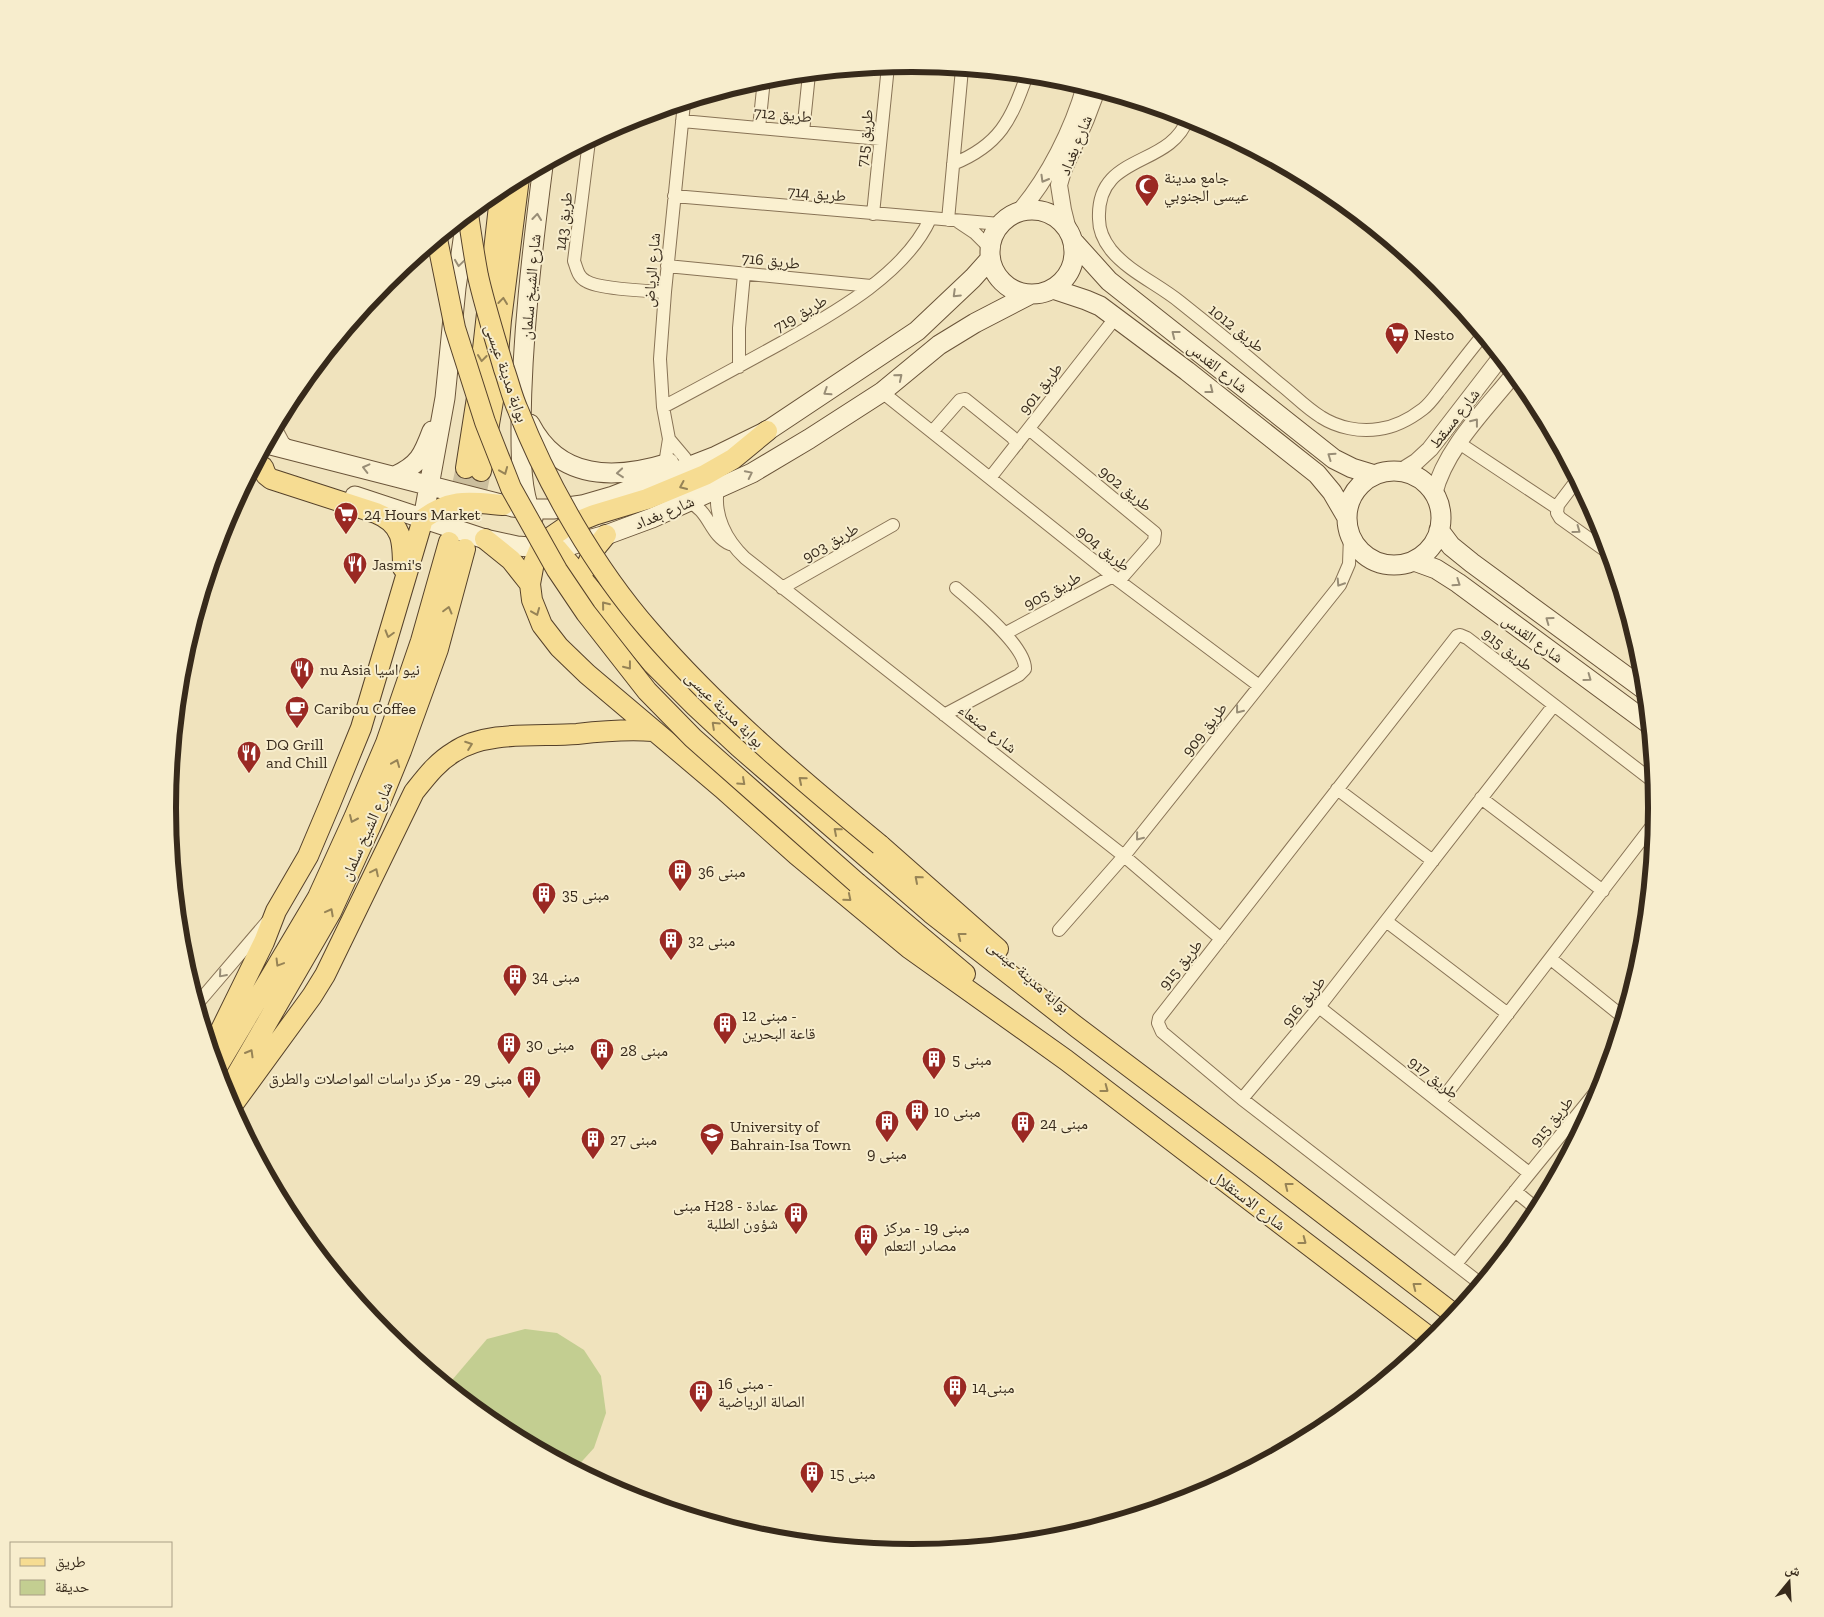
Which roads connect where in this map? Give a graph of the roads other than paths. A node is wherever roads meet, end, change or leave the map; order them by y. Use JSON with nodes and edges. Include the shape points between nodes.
{"nodes":[{"id":1,"x":887,"y":73,"type":"edge"},
{"id":2,"x":962,"y":74,"type":"edge"},
{"id":3,"x":808,"y":80,"type":"edge"},
{"id":4,"x":1025,"y":82,"type":"edge"},
{"id":5,"x":763,"y":88,"type":"edge"},
{"id":6,"x":1090,"y":95,"type":"edge"},
{"id":7,"x":1092,"y":96,"type":"edge"},
{"id":8,"x":683,"y":110,"type":"edge"},
{"id":9,"x":682,"y":121,"type":"junction"},
{"id":10,"x":1184,"y":125,"type":"edge"},
{"id":11,"x":759,"y":128,"type":"junction"},
{"id":12,"x":803,"y":132,"type":"junction"},
{"id":13,"x":880,"y":138,"type":"junction"},
{"id":14,"x":588,"y":147,"type":"edge"},
{"id":15,"x":953,"y":164,"type":"junction"},
{"id":16,"x":542,"y":172,"type":"edge"},
{"id":17,"x":517,"y":188,"type":"edge"},
{"id":18,"x":674,"y":196,"type":"junction"},
{"id":19,"x":500,"y":199,"type":"edge"},
{"id":20,"x":1019,"y":212,"type":"junction"},
{"id":21,"x":873,"y":214,"type":"junction"},
{"id":22,"x":930,"y":219,"type":"junction"},
{"id":23,"x":469,"y":221,"type":"edge"},
{"id":24,"x":952,"y":221,"type":"junction"},
{"id":25,"x":467,"y":223,"type":"edge"},
{"id":26,"x":1000,"y":224,"type":"junction"},
{"id":27,"x":1071,"y":235,"type":"junction"},
{"id":28,"x":438,"y":246,"type":"edge"},
{"id":29,"x":990,"y":254,"type":"junction"},
{"id":30,"x":667,"y":266,"type":"junction"},
{"id":31,"x":744,"y":274,"type":"junction"},
{"id":32,"x":871,"y":286,"type":"junction"},
{"id":33,"x":1052,"y":290,"type":"junction"},
{"id":34,"x":664,"y":292,"type":"junction"},
{"id":35,"x":1031,"y":294,"type":"junction"},
{"id":36,"x":1116,"y":317,"type":"junction"},
{"id":37,"x":1479,"y":339,"type":"edge"},
{"id":38,"x":1498,"y":362,"type":"edge"},
{"id":39,"x":739,"y":367,"type":"junction"},
{"id":40,"x":1510,"y":379,"type":"edge"},
{"id":41,"x":882,"y":392,"type":"junction"},
{"id":42,"x":521,"y":395,"type":"junction"},
{"id":43,"x":445,"y":398,"type":"junction"},
{"id":44,"x":662,"y":407,"type":"junction"},
{"id":45,"x":1029,"y":429,"type":"junction"},
{"id":46,"x":767,"y":431,"type":"junction"},
{"id":47,"x":932,"y":432,"type":"junction"},
{"id":48,"x":279,"y":434,"type":"edge"},
{"id":49,"x":669,"y":439,"type":"junction"},
{"id":50,"x":1459,"y":443,"type":"junction"},
{"id":51,"x":1018,"y":444,"type":"junction"},
{"id":52,"x":272,"y":445,"type":"edge"},
{"id":53,"x":291,"y":450,"type":"junction"},
{"id":54,"x":685,"y":458,"type":"junction"},
{"id":55,"x":665,"y":464,"type":"junction"},
{"id":56,"x":260,"y":467,"type":"edge"},
{"id":57,"x":260,"y":469,"type":"edge"},
{"id":58,"x":1400,"y":472,"type":"junction"},
{"id":59,"x":1375,"y":475,"type":"junction"},
{"id":60,"x":395,"y":476,"type":"junction"},
{"id":61,"x":990,"y":478,"type":"junction"},
{"id":62,"x":1573,"y":485,"type":"edge"},
{"id":63,"x":718,"y":488,"type":"junction"},
{"id":64,"x":1434,"y":494,"type":"junction"},
{"id":65,"x":688,"y":502,"type":"junction"},
{"id":66,"x":428,"y":504,"type":"junction"},
{"id":67,"x":502,"y":505,"type":"joint"},
{"id":68,"x":1557,"y":508,"type":"junction"},
{"id":69,"x":529,"y":509,"type":"junction"},
{"id":70,"x":1346,"y":516,"type":"junction"},
{"id":71,"x":893,"y":525,"type":"dead end"},
{"id":72,"x":1440,"y":530,"type":"junction"},
{"id":73,"x":606,"y":535,"type":"junction"},
{"id":74,"x":1350,"y":536,"type":"junction"},
{"id":75,"x":454,"y":539,"type":"junction"},
{"id":76,"x":485,"y":539,"type":"junction"},
{"id":77,"x":548,"y":545,"type":"junction"},
{"id":78,"x":733,"y":545,"type":"junction"},
{"id":79,"x":1599,"y":546,"type":"edge"},
{"id":80,"x":1414,"y":561,"type":"junction"},
{"id":81,"x":1116,"y":579,"type":"junction"},
{"id":82,"x":584,"y":580,"type":"junction"},
{"id":83,"x":530,"y":584,"type":"junction"},
{"id":84,"x":404,"y":587,"type":"junction"},
{"id":85,"x":782,"y":588,"type":"junction"},
{"id":86,"x":956,"y":588,"type":"dead end"},
{"id":87,"x":1006,"y":633,"type":"junction"},
{"id":88,"x":653,"y":664,"type":"junction"},
{"id":89,"x":1637,"y":684,"type":"edge"},
{"id":90,"x":1258,"y":685,"type":"junction"},
{"id":91,"x":1554,"y":705,"type":"junction"},
{"id":92,"x":625,"y":707,"type":"junction"},
{"id":93,"x":944,"y":715,"type":"junction"},
{"id":94,"x":1642,"y":718,"type":"edge"},
{"id":95,"x":653,"y":731,"type":"junction"},
{"id":96,"x":577,"y":734,"type":"junction"},
{"id":97,"x":1647,"y":776,"type":"edge"},
{"id":98,"x":1337,"y":789,"type":"junction"},
{"id":99,"x":1482,"y":798,"type":"junction"},
{"id":100,"x":1647,"y":833,"type":"edge"},
{"id":101,"x":1124,"y":856,"type":"junction"},
{"id":102,"x":1433,"y":861,"type":"junction"},
{"id":103,"x":1604,"y":891,"type":"junction"},
{"id":104,"x":276,"y":911,"type":"junction"},
{"id":105,"x":1386,"y":921,"type":"junction"},
{"id":106,"x":1059,"y":930,"type":"dead end"},
{"id":107,"x":1221,"y":939,"type":"junction"},
{"id":108,"x":1551,"y":959,"type":"junction"},
{"id":109,"x":312,"y":996,"type":"junction"},
{"id":110,"x":201,"y":999,"type":"edge"},
{"id":111,"x":1319,"y":1007,"type":"junction"},
{"id":112,"x":1619,"y":1013,"type":"edge"},
{"id":113,"x":1508,"y":1014,"type":"junction"},
{"id":114,"x":214,"y":1043,"type":"edge"},
{"id":115,"x":221,"y":1060,"type":"edge"},
{"id":116,"x":1066,"y":1060,"type":"junction"},
{"id":117,"x":1152,"y":1084,"type":"junction"},
{"id":118,"x":230,"y":1086,"type":"edge"},
{"id":119,"x":236,"y":1099,"type":"edge"},
{"id":120,"x":1242,"y":1099,"type":"junction"},
{"id":121,"x":1440,"y":1102,"type":"junction"},
{"id":122,"x":1586,"y":1104,"type":"edge"},
{"id":123,"x":241,"y":1109,"type":"edge"},
{"id":124,"x":1529,"y":1173,"type":"junction"},
{"id":125,"x":1515,"y":1191,"type":"junction"},
{"id":126,"x":1532,"y":1205,"type":"edge"},
{"id":127,"x":1456,"y":1264,"type":"junction"},
{"id":128,"x":1476,"y":1280,"type":"edge"},
{"id":129,"x":1449,"y":1311,"type":"edge"},
{"id":130,"x":1426,"y":1335,"type":"edge"}],
"edges":[{"from":1,"to":13,"type":"street","name":"طريق 715"},
{"from":2,"to":15,"type":"street"},
{"from":3,"to":12,"type":"street"},
{"from":4,"to":15,"type":"street","via":[[1015,108],[1000,132],[977,152]]},
{"from":5,"to":11,"type":"street"},
{"from":6,"to":20,"type":"street","name":"شارع بغداد","one_way":true,"via":[[1074,118],[1052,165]]},
{"from":7,"to":27,"type":"street","name":"شارع بغداد","via":[[1059,185]]},
{"from":8,"to":9,"type":"street","name":"شارع الرياض"},
{"from":9,"to":11,"type":"street","name":"طريق 712"},
{"from":9,"to":18,"type":"street","name":"شارع الرياض"},
{"from":10,"to":37,"type":"street","name":"طريق 1012","via":[[1173,141],[1127,166],[1108,184],[1099,209],[1105,241],[1127,265],[1179,301],[1322,418],[1353,430],[1379,429],[1402,423],[1425,408]]},
{"from":11,"to":12,"type":"street","name":"طريق 712"},
{"from":12,"to":13,"type":"street","name":"طريق 712"},
{"from":13,"to":21,"type":"street","name":"طريق 715"},
{"from":14,"to":34,"type":"street","name":"طريق 143","via":[[574,261],[578,273],[586,282],[600,286]]},
{"from":15,"to":24,"type":"street"},
{"from":42,"to":16,"type":"main road","name":"شارع الشيخ سلمان","one_way":true},
{"from":19,"to":17,"type":"main road","name":"شارع الشيخ سلمان","one_way":true,"via":[[473,469],[494,388]]},
{"from":18,"to":21,"type":"street","name":"طريق 714"},
{"from":18,"to":30,"type":"street","name":"شارع الرياض"},
{"from":20,"to":26,"type":"main road"},
{"from":20,"to":27,"type":"main road","via":[[1046,213],[1061,221]]},
{"from":21,"to":22,"type":"street","name":"طريق 714"},
{"from":22,"to":24,"type":"street","name":"طريق 714"},
{"from":22,"to":32,"type":"street","name":"طريق 719","via":[[916,243]]},
{"from":117,"to":23,"type":"main road","name":"بوابة مدينة عيسى","one_way":true,"bridge":true,"via":[[880,845],[780,762],[718,704],[648,629],[608,578],[578,530],[517,410],[488,317]]},
{"from":24,"to":26,"type":"street","name":"طريق 714"},
{"from":24,"to":29,"type":"street","via":[[975,232]]},
{"from":25,"to":43,"type":"main road","one_way":true,"via":[[456,288]]},
{"from":26,"to":29,"type":"main road","via":[[992,239]]},
{"from":27,"to":33,"type":"main road","via":[[1075,252],[1071,269],[1062,283]]},
{"from":59,"to":27,"type":"main road","name":"شارع القدس","one_way":true,"via":[[1334,459],[1109,281]]},
{"from":28,"to":116,"type":"main road","one_way":true,"bridge":true,"via":[[455,328],[485,422],[511,488],[557,570],[586,613],[647,691],[693,738],[857,883]]},
{"from":29,"to":35,"type":"main road","via":[[995,273],[1004,284],[1016,292]]},
{"from":29,"to":46,"type":"main road","name":"شارع بغداد","one_way":true,"via":[[973,278],[917,330]]},
{"from":30,"to":31,"type":"street","name":"طريق 716"},
{"from":30,"to":34,"type":"street","name":"شارع الرياض"},
{"from":31,"to":32,"type":"street","name":"طريق 716"},
{"from":31,"to":39,"type":"street","via":[[738,328]]},
{"from":32,"to":39,"type":"street","name":"طريق 719","via":[[843,308]]},
{"from":33,"to":35,"type":"main road"},
{"from":33,"to":36,"type":"main road","name":"شارع القدس","via":[[1086,300]]},
{"from":34,"to":44,"type":"street","name":"شارع الرياض","via":[[660,359]]},
{"from":41,"to":35,"type":"main road","name":"شارع بغداد","one_way":true,"via":[[939,345]]},
{"from":36,"to":45,"type":"street","name":"طريق 901"},
{"from":36,"to":70,"type":"main road","name":"شارع القدس","one_way":true,"via":[[1317,474]]},
{"from":38,"to":58,"type":"street","name":"شارع مسقط","via":[[1430,449]]},
{"from":39,"to":44,"type":"street","name":"طريق 719"},
{"from":50,"to":40,"type":"street","name":"شارع مسقط","one_way":true},
{"from":41,"to":47,"type":"street","name":"طريق 904"},
{"from":63,"to":41,"type":"main road","name":"شارع بغداد","one_way":true,"via":[[760,468]]},
{"from":55,"to":42,"type":"main road","one_way":true,"via":[[604,474],[572,467],[550,452],[535,434]]},
{"from":42,"to":69,"type":"main road","name":"شارع الشيخ سلمان","via":[[522,469]]},
{"from":43,"to":60,"type":"main road","via":[[421,457],[411,468]]},
{"from":43,"to":66,"type":"main road"},
{"from":44,"to":49,"type":"street","name":"شارع الرياض"},
{"from":45,"to":51,"type":"street","name":"طريق 901"},
{"from":45,"to":81,"type":"street","name":"طريق 902","via":[[1155,533],[1154,541]]},
{"from":46,"to":54,"type":"main road"},
{"from":46,"to":69,"type":"main road","name":"شارع بغداد","via":[[716,456],[613,496],[582,505]]},
{"from":46,"to":77,"type":"main road","one_way":true,"via":[[733,459],[705,476],[567,526]]},
{"from":47,"to":51,"type":"street","via":[[960,400],[965,399]]},
{"from":47,"to":61,"type":"street","name":"طريق 904"},
{"from":48,"to":53,"type":"street"},
{"from":49,"to":54,"type":"street","name":"شارع الرياض"},
{"from":49,"to":55,"type":"street","name":"شارع الرياض"},
{"from":50,"to":64,"type":"street","name":"شارع مسقط","via":[[1441,471]]},
{"from":50,"to":68,"type":"street"},
{"from":51,"to":61,"type":"street","name":"طريق 901"},
{"from":52,"to":53,"type":"main road"},
{"from":60,"to":53,"type":"main road","one_way":true},
{"from":54,"to":55,"type":"main road"},
{"from":56,"to":66,"type":"main road"},
{"from":57,"to":84,"type":"main road","via":[[271,479],[389,520],[402,540]]},
{"from":58,"to":59,"type":"main road"},
{"from":58,"to":64,"type":"main road","via":[[1420,479]]},
{"from":59,"to":70,"type":"main road","via":[[1358,487]]},
{"from":60,"to":66,"type":"main road"},
{"from":61,"to":81,"type":"street","name":"طريق 904"},
{"from":62,"to":68,"type":"street"},
{"from":63,"to":65,"type":"main road","name":"شارع بغداد"},
{"from":63,"to":78,"type":"street","name":"شارع صنعاء","via":[[718,513]]},
{"from":64,"to":72,"type":"main road","via":[[1440,511]]},
{"from":65,"to":73,"type":"main road","name":"شارع بغداد"},
{"from":65,"to":78,"type":"street","name":"شارع صنعاء","via":[[704,513],[718,536]]},
{"from":66,"to":67,"type":"main road"},
{"from":66,"to":75,"type":"main road"},
{"from":66,"to":84,"type":"main road"},
{"from":67,"to":69,"type":"main road","name":"شارع بغداد"},
{"from":68,"to":79,"type":"street","one_way":true,"via":[[1560,518]]},
{"from":69,"to":77,"type":"main road","name":"شارع الشيخ سلمان"},
{"from":70,"to":74,"type":"main road"},
{"from":71,"to":85,"type":"street","name":"طريق 903"},
{"from":72,"to":80,"type":"main road","via":[[1425,553]]},
{"from":89,"to":72,"type":"main road","name":"شارع القدس","one_way":true,"via":[[1472,563],[1451,546]]},
{"from":73,"to":77,"type":"main road","name":"شارع بغداد"},
{"from":73,"to":82,"type":"main road","via":[[589,560]]},
{"from":74,"to":80,"type":"main road","via":[[1365,556],[1377,562],[1396,565]]},
{"from":74,"to":90,"type":"street","name":"طريق 909","one_way":true,"via":[[1349,564],[1340,585]]},
{"from":75,"to":76,"type":"main road","name":"شارع بغداد"},
{"from":75,"to":115,"type":"main road","name":"شارع الشيخ سلمان","one_way":true,"via":[[386,743],[354,818],[318,897]]},
{"from":118,"to":75,"type":"main road","name":"شارع الشيخ سلمان","one_way":true,"via":[[331,912],[370,827],[438,649]]},
{"from":76,"to":77,"type":"main road","name":"شارع بغداد","via":[[517,546]]},
{"from":76,"to":83,"type":"main road","via":[[511,560]]},
{"from":77,"to":82,"type":"main road"},
{"from":77,"to":83,"type":"main road","via":[[534,562]]},
{"from":78,"to":85,"type":"street","name":"شارع صنعاء","via":[[744,558]]},
{"from":80,"to":94,"type":"main road","name":"شارع القدس","one_way":true,"via":[[1436,569],[1458,583]]},
{"from":81,"to":87,"type":"street","name":"طريق 905"},
{"from":81,"to":90,"type":"street","name":"طريق 904"},
{"from":88,"to":82,"type":"main road","one_way":true},
{"from":83,"to":92,"type":"main road","one_way":true,"via":[[532,600],[542,625],[559,647]]},
{"from":84,"to":104,"type":"main road","one_way":true,"via":[[360,728],[308,856]]},
{"from":85,"to":93,"type":"street","name":"شارع صنعاء"},
{"from":86,"to":87,"type":"street"},
{"from":87,"to":93,"type":"street","via":[[1024,660],[1023,672]]},
{"from":88,"to":92,"type":"main road","via":[[642,687]]},
{"from":117,"to":88,"type":"main road","one_way":true,"via":[[931,912],[739,747]]},
{"from":90,"to":101,"type":"street","name":"طريق 909","one_way":true},
{"from":91,"to":97,"type":"street","name":"طريق 915"},
{"from":91,"to":98,"type":"street","name":"طريق 915","via":[[1467,638],[1457,636]]},
{"from":91,"to":99,"type":"street","name":"طريق 916"},
{"from":92,"to":95,"type":"main road"},
{"from":92,"to":96,"type":"main road"},
{"from":93,"to":101,"type":"street","name":"شارع صنعاء"},
{"from":95,"to":96,"type":"main road"},
{"from":95,"to":116,"type":"main road","one_way":true,"via":[[909,948]]},
{"from":109,"to":96,"type":"main road","one_way":true,"via":[[414,792],[434,767],[455,751],[474,743],[506,736]]},
{"from":98,"to":102,"type":"street"},
{"from":98,"to":107,"type":"street","name":"طريق 915"},
{"from":99,"to":102,"type":"street","name":"طريق 916"},
{"from":99,"to":103,"type":"street"},
{"from":100,"to":103,"type":"street"},
{"from":101,"to":106,"type":"street","name":"طريق 909"},
{"from":101,"to":107,"type":"street","name":"شارع صنعاء"},
{"from":102,"to":105,"type":"street","name":"طريق 916"},
{"from":103,"to":108,"type":"street"},
{"from":104,"to":110,"type":"street","one_way":true},
{"from":104,"to":114,"type":"main road"},
{"from":105,"to":111,"type":"street","name":"طريق 916"},
{"from":105,"to":113,"type":"street"},
{"from":107,"to":120,"type":"street","name":"طريق 915","via":[[1161,1014],[1158,1023],[1162,1032]]},
{"from":108,"to":112,"type":"street"},
{"from":108,"to":113,"type":"street"},
{"from":109,"to":119,"type":"main road"},
{"from":109,"to":123,"type":"street","via":[[288,1043]]},
{"from":111,"to":120,"type":"street","name":"طريق 916"},
{"from":111,"to":121,"type":"street","name":"طريق 917"},
{"from":113,"to":121,"type":"street"},
{"from":116,"to":130,"type":"main road","name":"شارع الاستقلال","one_way":true},
{"from":129,"to":117,"type":"main road","one_way":true},
{"from":120,"to":127,"type":"street","name":"طريق 915"},
{"from":121,"to":124,"type":"street","name":"طريق 917"},
{"from":122,"to":124,"type":"street","name":"طريق 915"},
{"from":124,"to":125,"type":"street","name":"طريق 915"},
{"from":125,"to":126,"type":"street"},
{"from":125,"to":127,"type":"street","name":"طريق 915"},
{"from":127,"to":128,"type":"street"}]}
